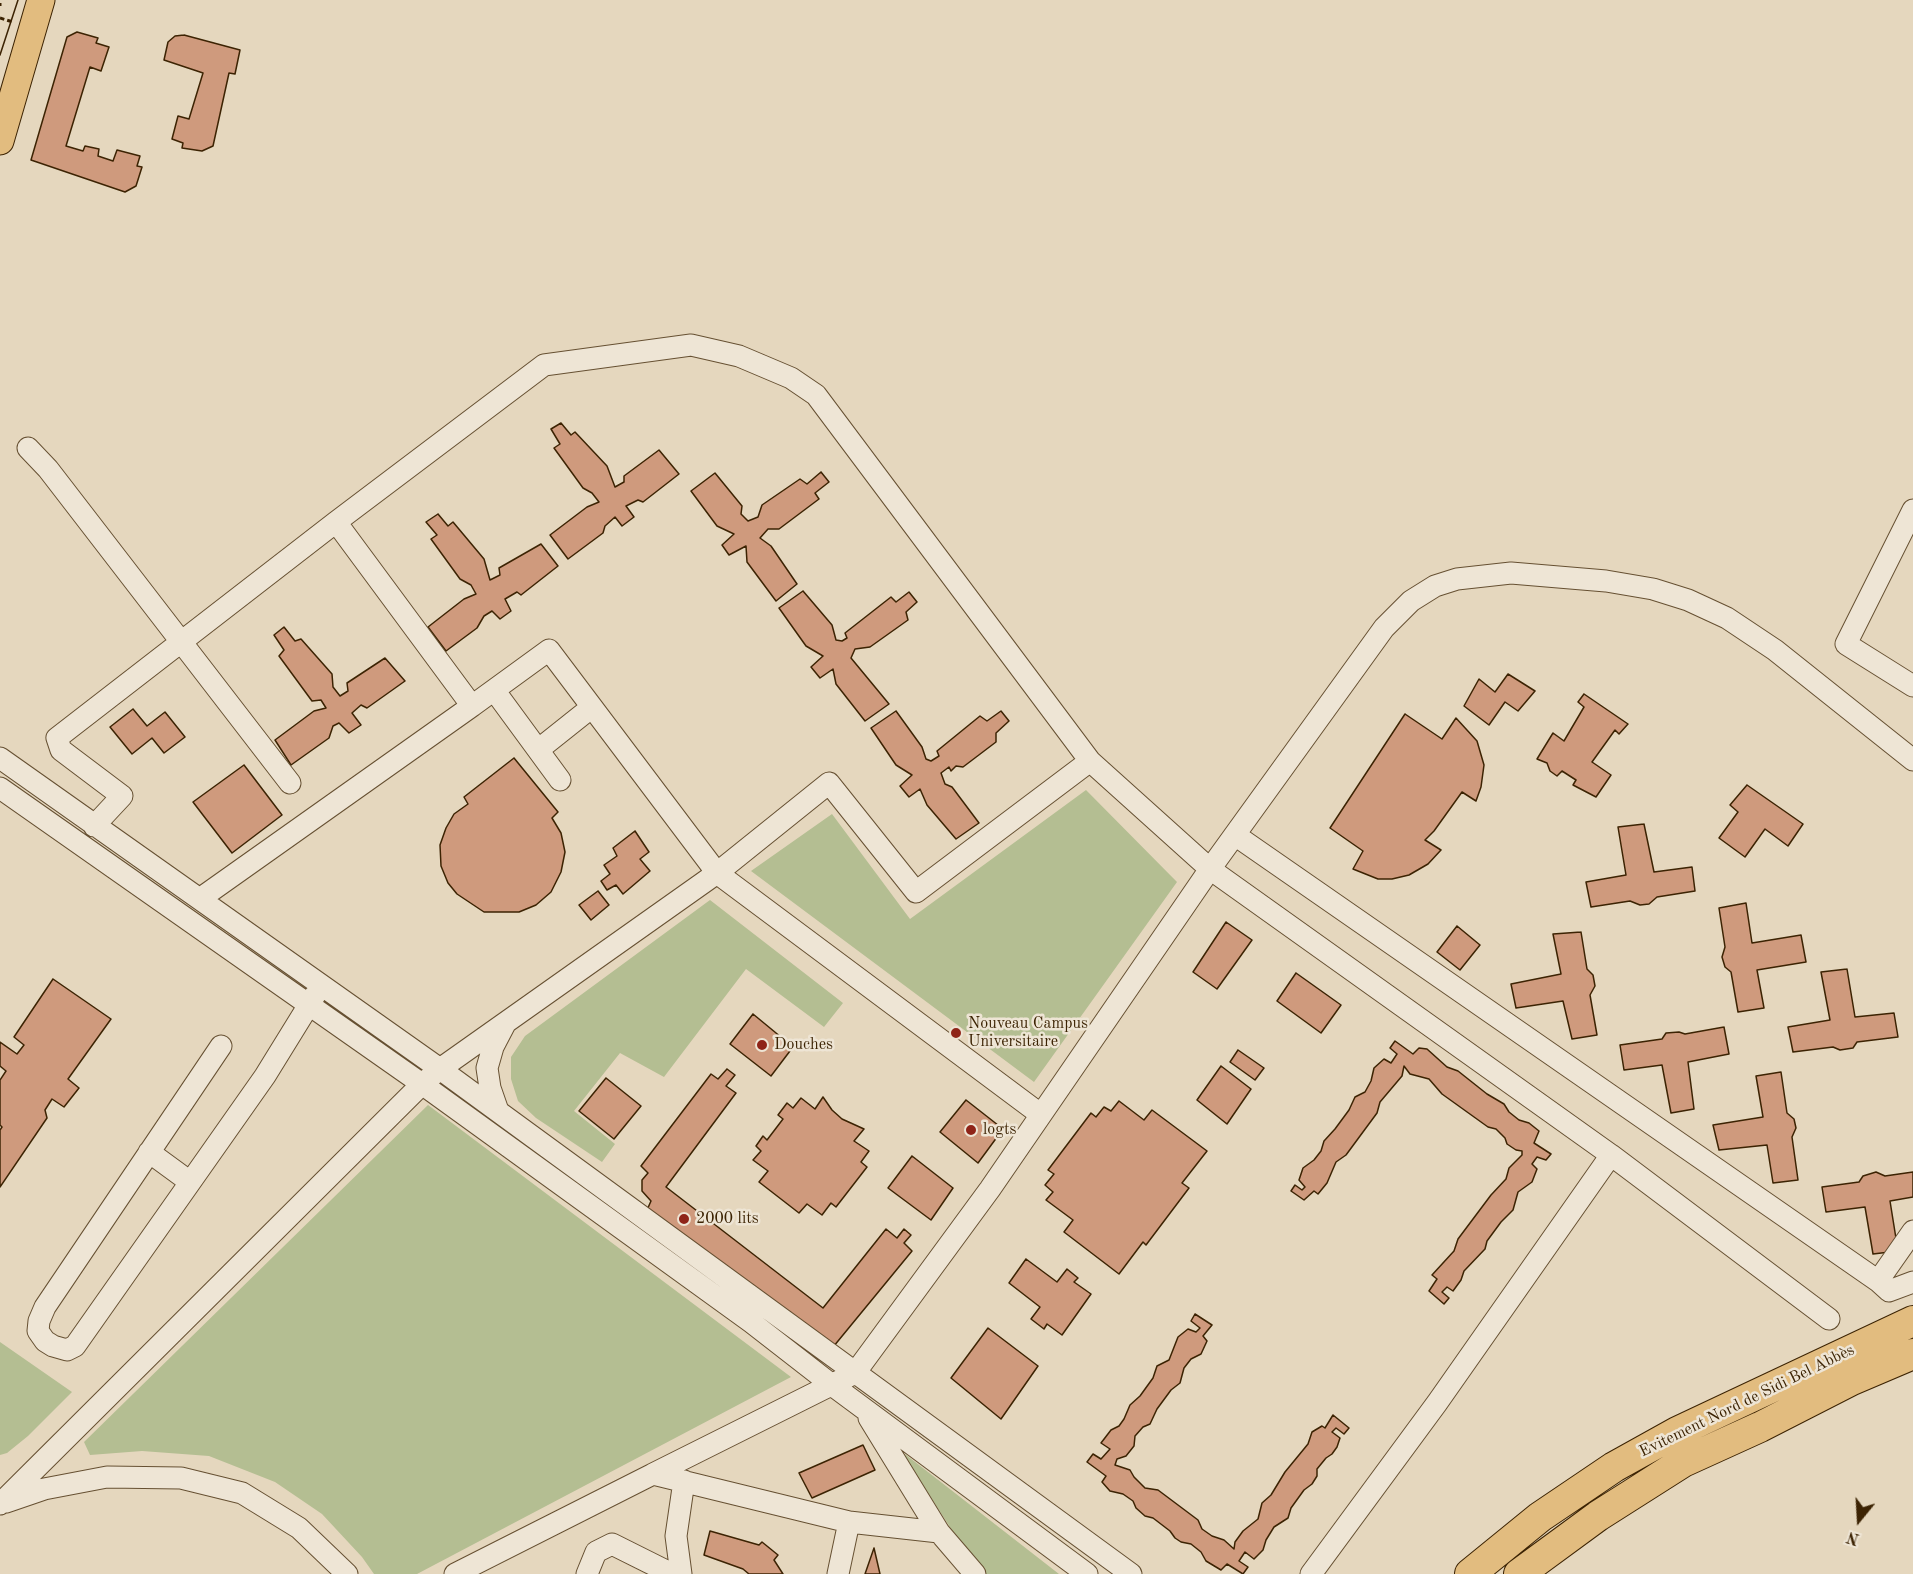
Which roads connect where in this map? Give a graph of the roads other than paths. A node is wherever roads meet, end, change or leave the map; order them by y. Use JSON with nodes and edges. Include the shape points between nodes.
{"nodes":[{"id":1,"x":41,"y":0,"type":"edge"},
{"id":2,"x":0,"y":141,"type":"edge"},
{"id":3,"x":28,"y":448,"type":"dead end"},
{"id":4,"x":1913,"y":510,"type":"edge"},
{"id":5,"x":336,"y":522,"type":"junction"},
{"id":6,"x":181,"y":642,"type":"junction"},
{"id":7,"x":1913,"y":686,"type":"edge"},
{"id":8,"x":494,"y":690,"type":"junction"},
{"id":9,"x":472,"y":706,"type":"junction"},
{"id":10,"x":592,"y":707,"type":"junction"},
{"id":11,"x":538,"y":750,"type":"junction"},
{"id":12,"x":0,"y":758,"type":"edge"},
{"id":13,"x":1913,"y":760,"type":"edge"},
{"id":14,"x":1090,"y":761,"type":"junction"},
{"id":15,"x":560,"y":780,"type":"dead end"},
{"id":16,"x":290,"y":783,"type":"dead end"},
{"id":17,"x":0,"y":788,"type":"edge"},
{"id":18,"x":94,"y":826,"type":"junction"},
{"id":19,"x":1235,"y":835,"type":"junction"},
{"id":20,"x":1210,"y":869,"type":"junction"},
{"id":21,"x":717,"y":873,"type":"junction"},
{"id":22,"x":201,"y":898,"type":"junction"},
{"id":23,"x":322,"y":985,"type":"junction"},
{"id":24,"x":308,"y":1005,"type":"junction"},
{"id":25,"x":506,"y":1022,"type":"junction"},
{"id":26,"x":221,"y":1046,"type":"dead end"},
{"id":27,"x":440,"y":1069,"type":"junction"},
{"id":28,"x":422,"y":1084,"type":"junction"},
{"id":29,"x":498,"y":1111,"type":"junction"},
{"id":30,"x":1040,"y":1114,"type":"junction"},
{"id":31,"x":149,"y":1152,"type":"junction"},
{"id":32,"x":1611,"y":1155,"type":"junction"},
{"id":33,"x":190,"y":1182,"type":"junction"},
{"id":34,"x":1913,"y":1230,"type":"edge"},
{"id":35,"x":1878,"y":1281,"type":"junction"},
{"id":36,"x":1913,"y":1282,"type":"edge"},
{"id":37,"x":1830,"y":1319,"type":"dead end"},
{"id":38,"x":1913,"y":1321,"type":"edge"},
{"id":39,"x":1913,"y":1354,"type":"edge"},
{"id":40,"x":855,"y":1373,"type":"junction"},
{"id":41,"x":832,"y":1385,"type":"junction"},
{"id":42,"x":863,"y":1407,"type":"junction"},
{"id":43,"x":653,"y":1474,"type":"junction"},
{"id":44,"x":684,"y":1482,"type":"junction"},
{"id":45,"x":0,"y":1504,"type":"edge"},
{"id":46,"x":849,"y":1522,"type":"junction"},
{"id":47,"x":939,"y":1532,"type":"junction"},
{"id":48,"x":347,"y":1574,"type":"edge"},
{"id":49,"x":455,"y":1574,"type":"edge"},
{"id":50,"x":587,"y":1574,"type":"edge"},
{"id":51,"x":672,"y":1574,"type":"edge"},
{"id":52,"x":681,"y":1574,"type":"edge"},
{"id":53,"x":838,"y":1574,"type":"edge"},
{"id":54,"x":975,"y":1574,"type":"edge"},
{"id":55,"x":1087,"y":1574,"type":"edge"},
{"id":56,"x":1131,"y":1574,"type":"edge"},
{"id":57,"x":1311,"y":1574,"type":"edge"},
{"id":58,"x":1470,"y":1574,"type":"edge"},
{"id":59,"x":1519,"y":1574,"type":"edge"}],
"edges":[{"from":1,"to":2,"type":"main road"},
{"from":3,"to":6,"type":"lane"},
{"from":4,"to":7,"type":"lane","via":[[1846,644]]},
{"from":5,"to":6,"type":"lane"},
{"from":5,"to":9,"type":"lane"},
{"from":5,"to":14,"type":"lane","via":[[544,365],[691,345],[739,356],[791,378],[816,395]]},
{"from":6,"to":16,"type":"lane"},
{"from":6,"to":18,"type":"lane","via":[[57,738],[61,750],[122,796]]},
{"from":8,"to":9,"type":"lane"},
{"from":8,"to":10,"type":"lane","via":[[549,650]]},
{"from":8,"to":11,"type":"lane"},
{"from":9,"to":22,"type":"lane"},
{"from":10,"to":11,"type":"lane"},
{"from":10,"to":21,"type":"lane"},
{"from":11,"to":15,"type":"lane"},
{"from":12,"to":18,"type":"lane"},
{"from":13,"to":19,"type":"lane","via":[[1775,650],[1727,618],[1653,589],[1511,573],[1457,579],[1435,586],[1411,601],[1384,628]]},
{"from":14,"to":20,"type":"lane"},
{"from":14,"to":21,"type":"lane","via":[[915,892],[829,783]]},
{"from":17,"to":24,"type":"lane"},
{"from":18,"to":22,"type":"lane"},
{"from":19,"to":20,"type":"lane"},
{"from":19,"to":35,"type":"lane"},
{"from":20,"to":30,"type":"lane"},
{"from":20,"to":32,"type":"lane"},
{"from":21,"to":25,"type":"lane"},
{"from":21,"to":30,"type":"lane"},
{"from":22,"to":23,"type":"lane"},
{"from":23,"to":24,"type":"lane"},
{"from":23,"to":27,"type":"lane"},
{"from":24,"to":28,"type":"lane"},
{"from":24,"to":33,"type":"lane","via":[[265,1076]]},
{"from":25,"to":27,"type":"lane"},
{"from":25,"to":29,"type":"lane","via":[[488,1068]]},
{"from":26,"to":31,"type":"lane"},
{"from":27,"to":28,"type":"lane"},
{"from":27,"to":29,"type":"lane"},
{"from":28,"to":41,"type":"lane"},
{"from":28,"to":45,"type":"lane"},
{"from":29,"to":40,"type":"lane"},
{"from":30,"to":40,"type":"lane"},
{"from":31,"to":33,"type":"lane"},
{"from":31,"to":33,"type":"lane","via":[[45,1307],[38,1331],[45,1341],[67,1350],[75,1346]]},
{"from":32,"to":37,"type":"lane"},
{"from":32,"to":57,"type":"lane"},
{"from":34,"to":35,"type":"lane"},
{"from":35,"to":36,"type":"lane","via":[[1889,1291]]},
{"from":38,"to":58,"type":"highway","name":"Evitement Nord de Sidi Bel Abbès","via":[[1677,1431],[1614,1467],[1540,1517]]},
{"from":39,"to":59,"type":"highway","name":"Evitement Nord de Sidi Bel Abbès","via":[[1683,1462],[1598,1515]]},
{"from":40,"to":41,"type":"lane"},
{"from":40,"to":56,"type":"lane"},
{"from":41,"to":42,"type":"lane"},
{"from":41,"to":43,"type":"lane"},
{"from":42,"to":47,"type":"lane"},
{"from":42,"to":55,"type":"lane"},
{"from":43,"to":44,"type":"lane"},
{"from":43,"to":49,"type":"lane"},
{"from":44,"to":46,"type":"lane"},
{"from":44,"to":52,"type":"lane","via":[[676,1536]]},
{"from":45,"to":48,"type":"lane","via":[[44,1489],[107,1477],[181,1478],[242,1493],[299,1528]]},
{"from":46,"to":47,"type":"lane"},
{"from":46,"to":53,"type":"lane"},
{"from":47,"to":54,"type":"lane"},
{"from":50,"to":51,"type":"lane","via":[[596,1552],[612,1544]]}]}
